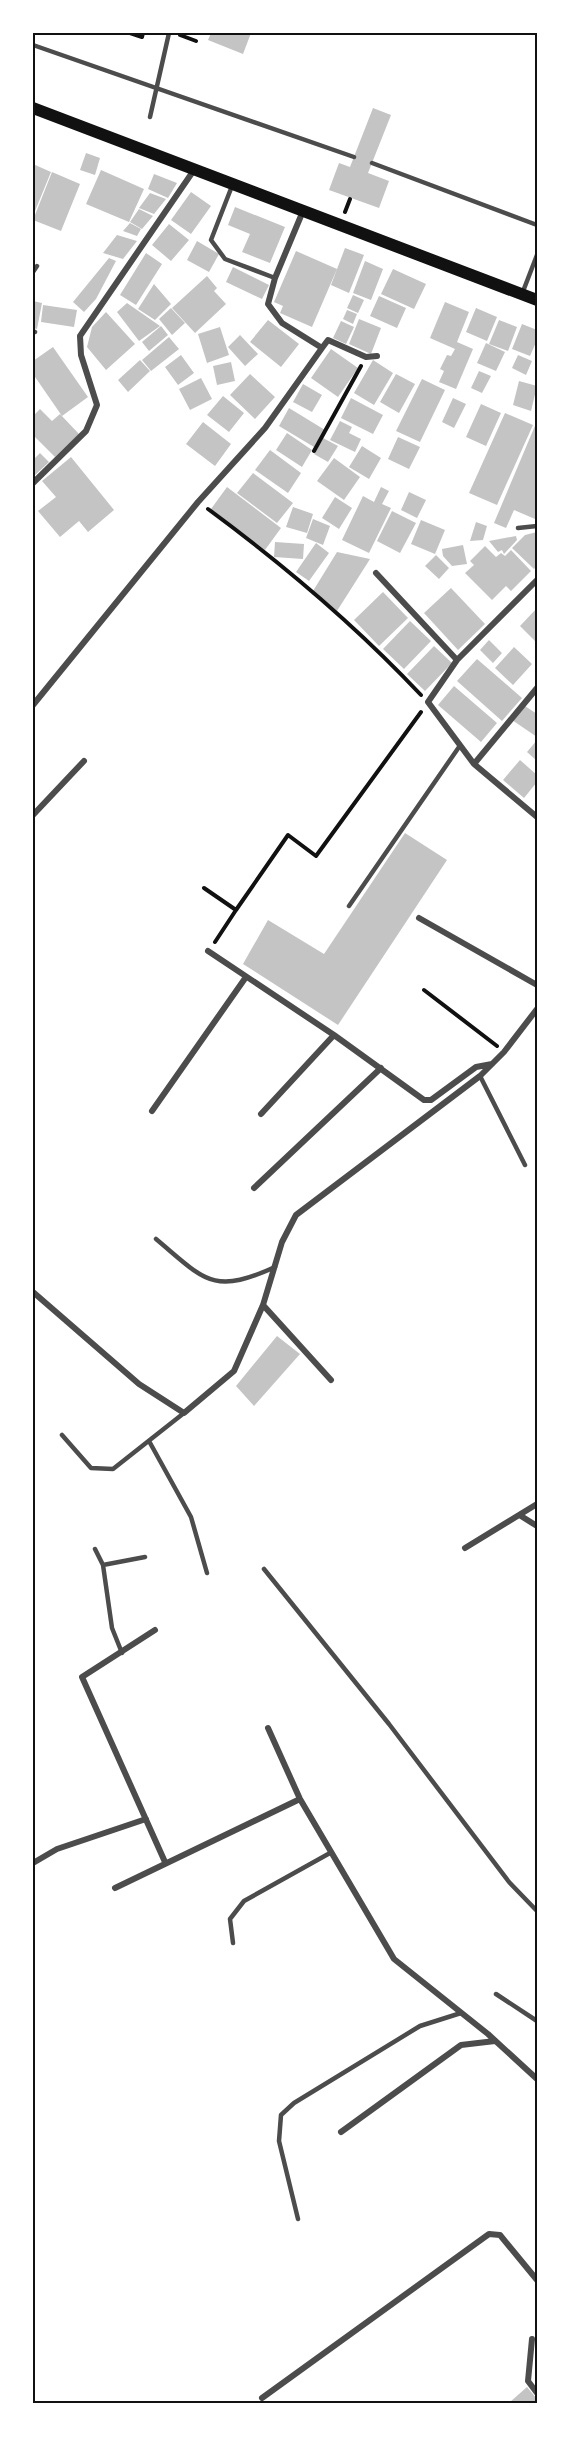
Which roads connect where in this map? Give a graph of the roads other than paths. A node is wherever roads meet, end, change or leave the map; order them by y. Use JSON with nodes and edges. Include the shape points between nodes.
{"nodes":[{"id":1,"x":171,"y":33,"type":"edge"},
{"id":2,"x":33,"y":45,"type":"edge"},
{"id":3,"x":156,"y":89,"type":"junction"},
{"id":4,"x":33,"y":108,"type":"edge"},
{"id":5,"x":150,"y":117,"type":"dead end"},
{"id":6,"x":354,"y":157,"type":"dead end"},
{"id":7,"x":372,"y":163,"type":"dead end"},
{"id":8,"x":195,"y":169,"type":"junction"},
{"id":9,"x":233,"y":184,"type":"junction"},
{"id":10,"x":303,"y":211,"type":"junction"},
{"id":11,"x":537,"y":225,"type":"edge"},
{"id":12,"x":537,"y":255,"type":"edge"},
{"id":13,"x":37,"y":266,"type":"dead end"},
{"id":14,"x":33,"y":272,"type":"edge"},
{"id":15,"x":275,"y":279,"type":"junction"},
{"id":16,"x":522,"y":294,"type":"junction"},
{"id":17,"x":537,"y":300,"type":"edge"},
{"id":18,"x":322,"y":348,"type":"junction"},
{"id":19,"x":378,"y":356,"type":"dead end"},
{"id":20,"x":33,"y":483,"type":"edge"},
{"id":21,"x":537,"y":526,"type":"edge"},
{"id":22,"x":518,"y":528,"type":"dead end"},
{"id":23,"x":376,"y":573,"type":"dead end"},
{"id":24,"x":537,"y":580,"type":"edge"},
{"id":25,"x":457,"y":660,"type":"junction"},
{"id":26,"x":537,"y":688,"type":"edge"},
{"id":27,"x":33,"y":705,"type":"edge"},
{"id":28,"x":459,"y":747,"type":"junction"},
{"id":29,"x":84,"y":761,"type":"dead end"},
{"id":30,"x":474,"y":764,"type":"junction"},
{"id":31,"x":33,"y":815,"type":"edge"},
{"id":32,"x":537,"y":817,"type":"edge"},
{"id":33,"x":349,"y":906,"type":"dead end"},
{"id":34,"x":419,"y":918,"type":"dead end"},
{"id":35,"x":208,"y":951,"type":"road end"},
{"id":36,"x":246,"y":977,"type":"junction"},
{"id":37,"x":537,"y":985,"type":"edge"},
{"id":38,"x":537,"y":1009,"type":"edge"},
{"id":39,"x":534,"y":1016,"type":"junction"},
{"id":40,"x":537,"y":1024,"type":"edge"},
{"id":41,"x":334,"y":1035,"type":"junction"},
{"id":42,"x":493,"y":1064,"type":"junction"},
{"id":43,"x":381,"y":1068,"type":"junction"},
{"id":44,"x":480,"y":1076,"type":"junction"},
{"id":45,"x":152,"y":1111,"type":"dead end"},
{"id":46,"x":261,"y":1114,"type":"dead end"},
{"id":47,"x":525,"y":1165,"type":"dead end"},
{"id":48,"x":254,"y":1188,"type":"dead end"},
{"id":49,"x":156,"y":1239,"type":"dead end"},
{"id":50,"x":276,"y":1266,"type":"junction"},
{"id":51,"x":33,"y":1292,"type":"edge"},
{"id":52,"x":263,"y":1305,"type":"junction"},
{"id":53,"x":331,"y":1380,"type":"dead end"},
{"id":54,"x":184,"y":1413,"type":"junction"},
{"id":55,"x":62,"y":1435,"type":"dead end"},
{"id":56,"x":149,"y":1441,"type":"junction"},
{"id":57,"x":537,"y":1504,"type":"edge"},
{"id":58,"x":521,"y":1516,"type":"junction"},
{"id":59,"x":537,"y":1526,"type":"edge"},
{"id":60,"x":465,"y":1548,"type":"dead end"},
{"id":61,"x":95,"y":1549,"type":"dead end"},
{"id":62,"x":145,"y":1557,"type":"dead end"},
{"id":63,"x":104,"y":1565,"type":"junction"},
{"id":64,"x":264,"y":1569,"type":"dead end"},
{"id":65,"x":207,"y":1573,"type":"dead end"},
{"id":66,"x":155,"y":1630,"type":"dead end"},
{"id":67,"x":122,"y":1653,"type":"junction"},
{"id":68,"x":268,"y":1728,"type":"dead end"},
{"id":69,"x":300,"y":1799,"type":"junction"},
{"id":70,"x":146,"y":1819,"type":"junction"},
{"id":71,"x":330,"y":1853,"type":"junction"},
{"id":72,"x":165,"y":1862,"type":"junction"},
{"id":73,"x":33,"y":1863,"type":"edge"},
{"id":74,"x":115,"y":1888,"type":"dead end"},
{"id":75,"x":537,"y":1911,"type":"edge"},
{"id":76,"x":233,"y":1943,"type":"dead end"},
{"id":77,"x":496,"y":1994,"type":"dead end"},
{"id":78,"x":461,"y":2013,"type":"junction"},
{"id":79,"x":537,"y":2021,"type":"edge"},
{"id":80,"x":495,"y":2041,"type":"junction"},
{"id":81,"x":537,"y":2079,"type":"edge"},
{"id":82,"x":341,"y":2132,"type":"dead end"},
{"id":83,"x":298,"y":2219,"type":"dead end"},
{"id":84,"x":537,"y":2280,"type":"edge"},
{"id":85,"x":532,"y":2339,"type":"dead end"},
{"id":86,"x":537,"y":2392,"type":"edge"},
{"id":87,"x":262,"y":2398,"type":"dead end"}],
"edges":[{"from":1,"to":3,"type":"lane"},
{"from":2,"to":3,"type":"lane"},
{"from":3,"to":5,"type":"lane"},
{"from":3,"to":6,"type":"lane"},
{"from":4,"to":8,"type":"main road"},
{"from":7,"to":11,"type":"lane"},
{"from":8,"to":9,"type":"main road"},
{"from":8,"to":20,"type":"street","via":[[80,336],[81,355],[97,405],[86,431]]},
{"from":9,"to":10,"type":"main road"},
{"from":9,"to":15,"type":"lane","via":[[211,240],[225,259]]},
{"from":10,"to":15,"type":"street"},
{"from":10,"to":16,"type":"main road"},
{"from":12,"to":16,"type":"lane"},
{"from":13,"to":14,"type":"lane"},
{"from":15,"to":18,"type":"street","via":[[268,304],[282,323]]},
{"from":16,"to":17,"type":"main road"},
{"from":18,"to":19,"type":"street","via":[[328,340],[366,357]]},
{"from":18,"to":27,"type":"street","via":[[265,428],[198,502]]},
{"from":21,"to":22,"type":"lane"},
{"from":23,"to":25,"type":"street"},
{"from":24,"to":25,"type":"street"},
{"from":25,"to":28,"type":"street","via":[[428,702]]},
{"from":26,"to":30,"type":"street"},
{"from":28,"to":30,"type":"street"},
{"from":28,"to":33,"type":"lane"},
{"from":29,"to":31,"type":"street"},
{"from":30,"to":32,"type":"street"},
{"from":34,"to":37,"type":"street"},
{"from":35,"to":36,"type":"street"},
{"from":36,"to":41,"type":"street"},
{"from":36,"to":45,"type":"street"},
{"from":38,"to":39,"type":"street"},
{"from":39,"to":40,"type":"street"},
{"from":39,"to":42,"type":"street"},
{"from":41,"to":43,"type":"street"},
{"from":41,"to":46,"type":"street"},
{"from":42,"to":43,"type":"street","via":[[476,1067],[431,1100],[424,1100]]},
{"from":42,"to":44,"type":"street"},
{"from":43,"to":48,"type":"street"},
{"from":44,"to":47,"type":"lane"},
{"from":44,"to":50,"type":"street","via":[[296,1215],[282,1242]]},
{"from":49,"to":50,"type":"lane","via":[[203,1278],[222,1283]]},
{"from":50,"to":52,"type":"street"},
{"from":51,"to":54,"type":"street","via":[[139,1384]]},
{"from":52,"to":53,"type":"street"},
{"from":52,"to":54,"type":"street","via":[[234,1371]]},
{"from":54,"to":56,"type":"lane"},
{"from":55,"to":56,"type":"lane","via":[[91,1468],[113,1469]]},
{"from":56,"to":65,"type":"lane","via":[[191,1517]]},
{"from":57,"to":58,"type":"street"},
{"from":58,"to":59,"type":"street"},
{"from":58,"to":60,"type":"street"},
{"from":61,"to":63,"type":"lane"},
{"from":62,"to":63,"type":"lane"},
{"from":63,"to":67,"type":"lane","via":[[112,1628]]},
{"from":64,"to":75,"type":"lane","via":[[510,1882]]},
{"from":66,"to":67,"type":"street"},
{"from":67,"to":70,"type":"street","via":[[82,1677]]},
{"from":68,"to":69,"type":"street"},
{"from":69,"to":71,"type":"street"},
{"from":69,"to":72,"type":"street"},
{"from":70,"to":72,"type":"street"},
{"from":70,"to":73,"type":"street","via":[[57,1849]]},
{"from":71,"to":76,"type":"lane","via":[[244,1901],[230,1919]]},
{"from":71,"to":78,"type":"street","via":[[394,1959]]},
{"from":72,"to":74,"type":"street"},
{"from":77,"to":79,"type":"lane"},
{"from":78,"to":80,"type":"street"},
{"from":78,"to":83,"type":"lane","via":[[420,2026],[294,2103],[281,2115],[279,2141]]},
{"from":80,"to":81,"type":"street"},
{"from":80,"to":82,"type":"street","via":[[462,2045]]},
{"from":84,"to":87,"type":"street","via":[[500,2235],[489,2234]]},
{"from":85,"to":86,"type":"street","via":[[528,2381]]}]}
